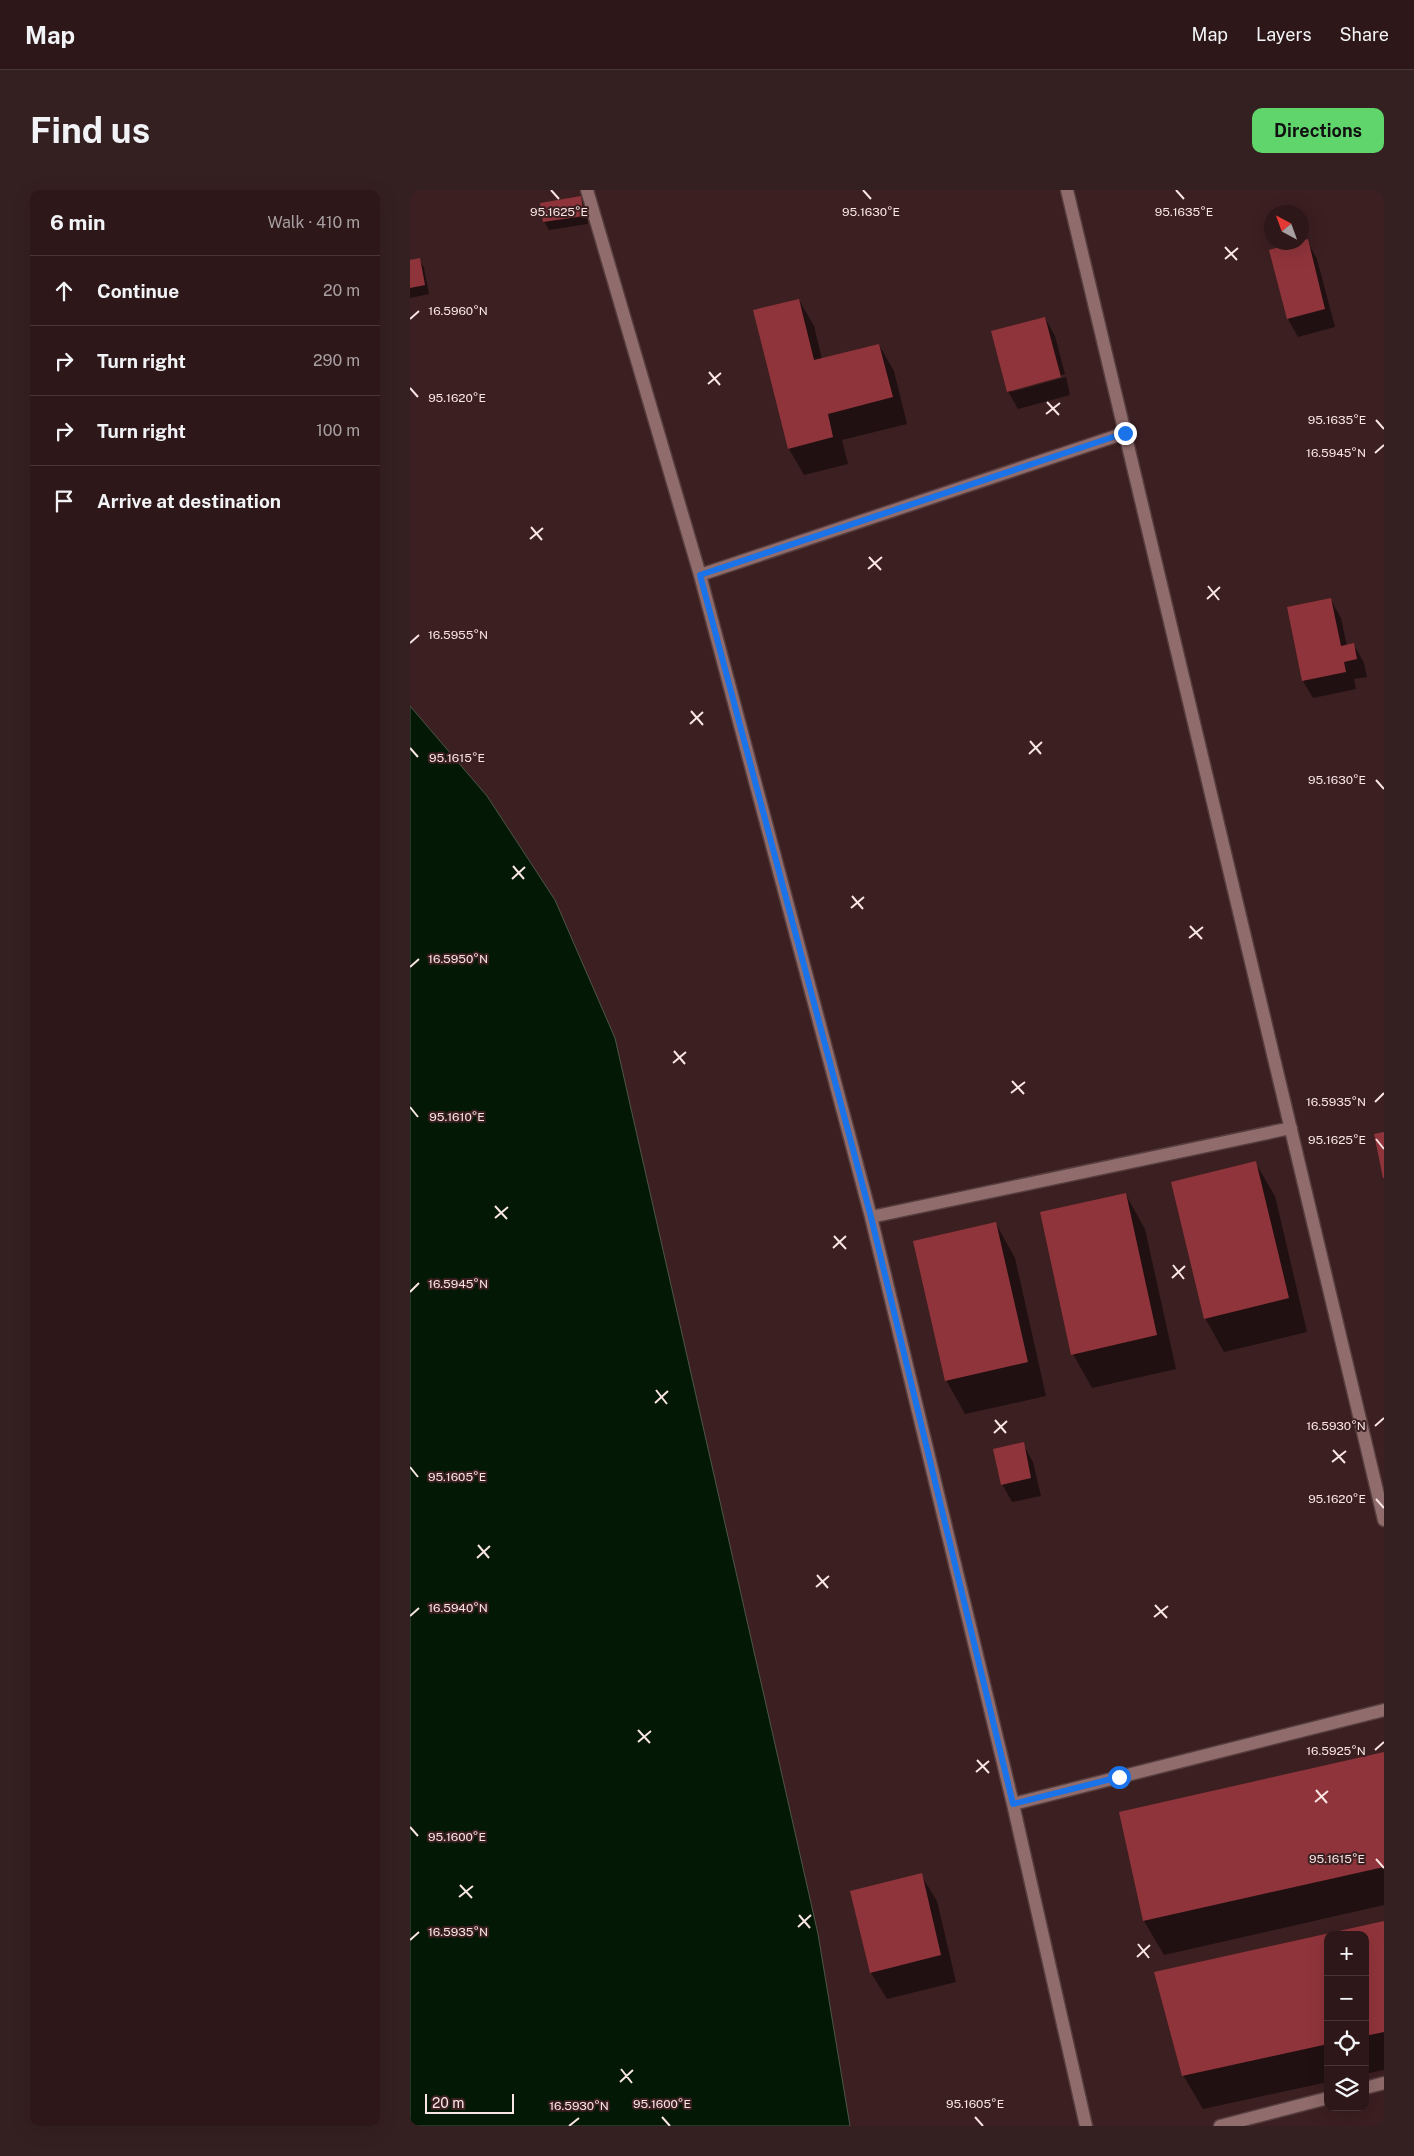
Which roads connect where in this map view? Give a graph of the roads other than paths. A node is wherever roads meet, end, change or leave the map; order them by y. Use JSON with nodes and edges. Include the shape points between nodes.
{"nodes":[{"id":1,"x":587,"y":190,"type":"edge"},
{"id":2,"x":1067,"y":190,"type":"edge"},
{"id":3,"x":1125,"y":433,"type":"junction"},
{"id":4,"x":700,"y":575,"type":"junction"},
{"id":5,"x":1291,"y":1128,"type":"junction"},
{"id":6,"x":871,"y":1217,"type":"junction"},
{"id":7,"x":1384,"y":1520,"type":"edge"},
{"id":8,"x":1384,"y":1710,"type":"edge"},
{"id":9,"x":1013,"y":1804,"type":"junction"},
{"id":10,"x":1384,"y":2083,"type":"edge"},
{"id":11,"x":1369,"y":2087,"type":"edge"},
{"id":12,"x":1324,"y":2099,"type":"edge"},
{"id":13,"x":1086,"y":2126,"type":"edge"},
{"id":14,"x":1220,"y":2126,"type":"edge"}],
"edges":[{"from":1,"to":4,"type":"street"},
{"from":2,"to":3,"type":"street"},
{"from":3,"to":4,"type":"street"},
{"from":3,"to":5,"type":"street"},
{"from":4,"to":6,"type":"street"},
{"from":5,"to":6,"type":"street"},
{"from":5,"to":7,"type":"street"},
{"from":6,"to":9,"type":"street"},
{"from":8,"to":9,"type":"street"},
{"from":9,"to":13,"type":"street"},
{"from":10,"to":11,"type":"street"},
{"from":12,"to":14,"type":"street"}]}
